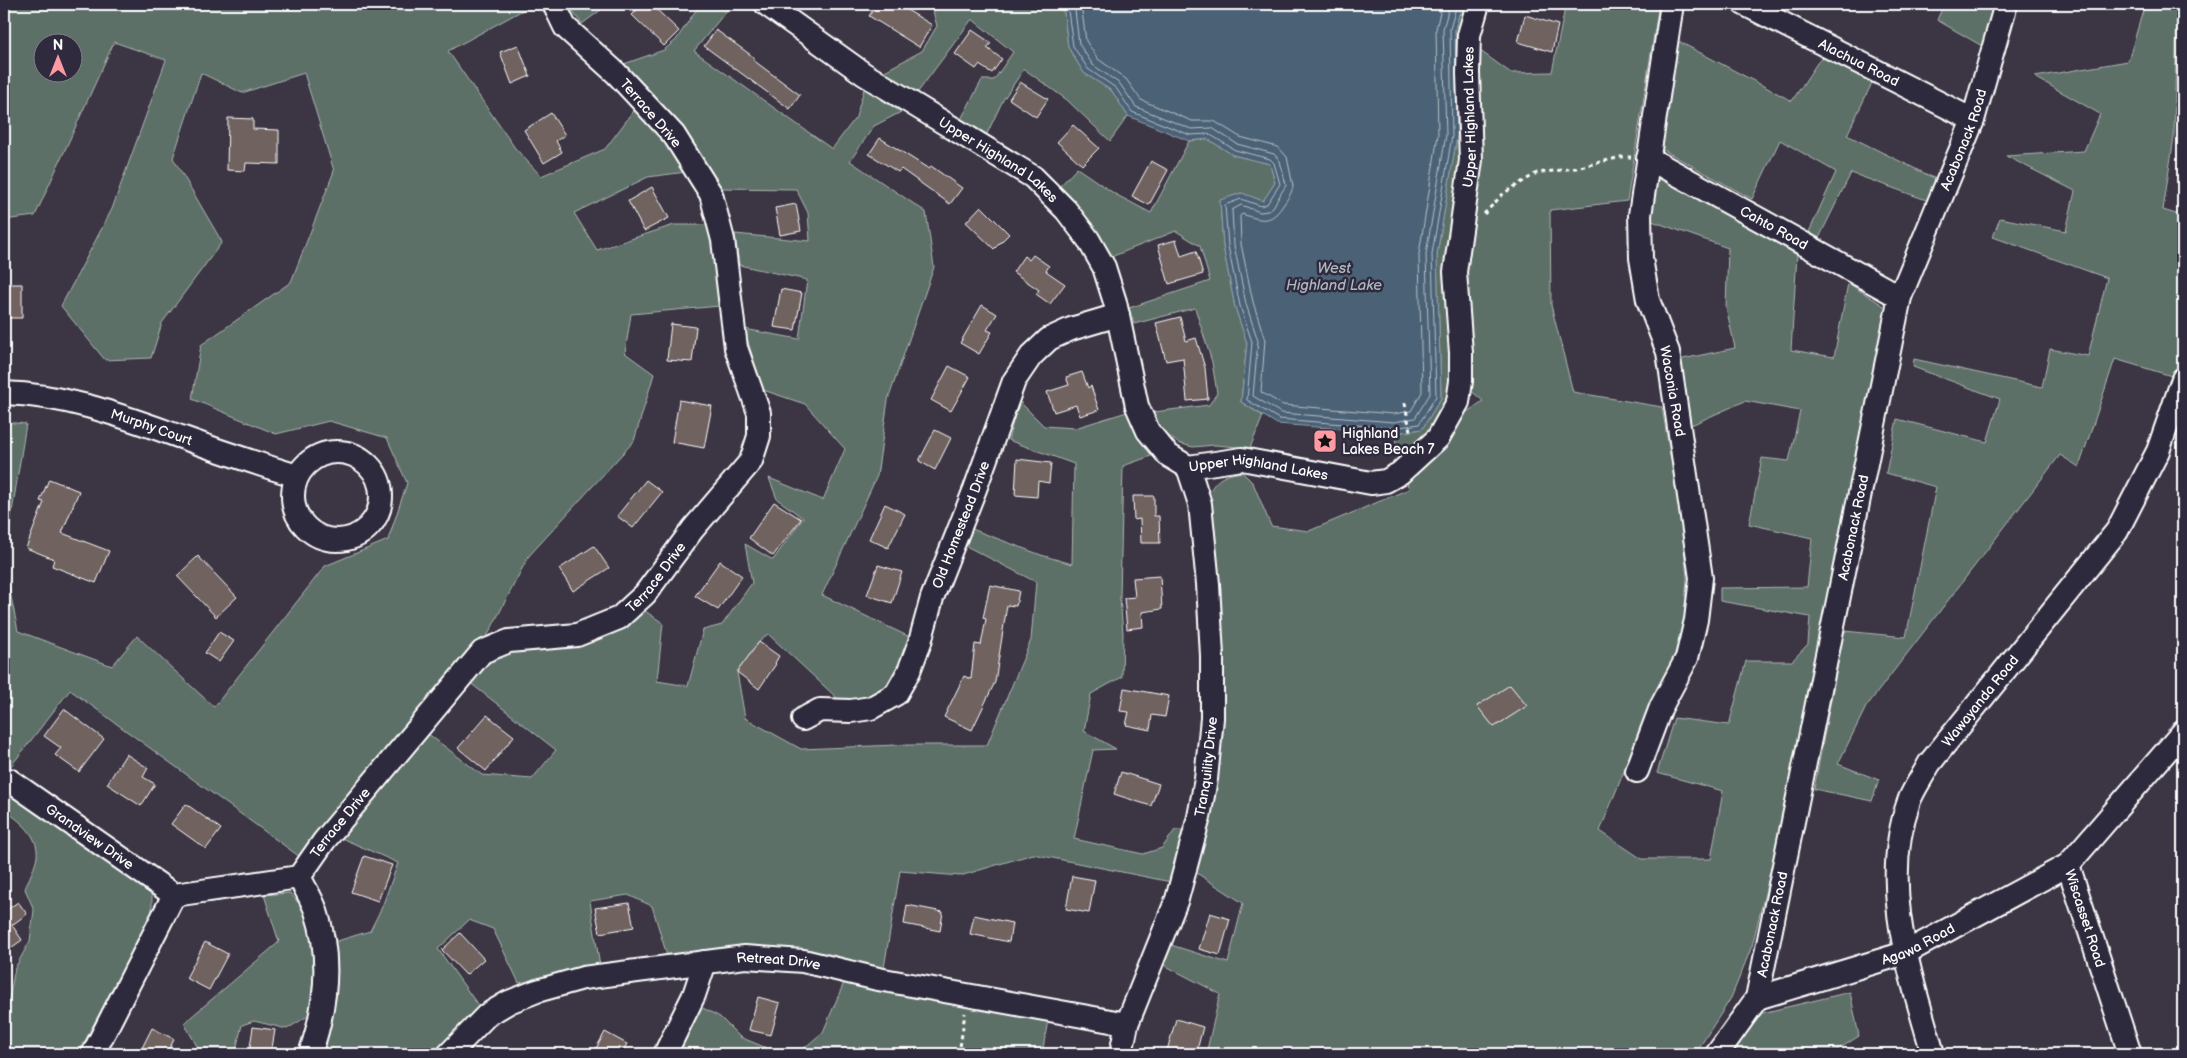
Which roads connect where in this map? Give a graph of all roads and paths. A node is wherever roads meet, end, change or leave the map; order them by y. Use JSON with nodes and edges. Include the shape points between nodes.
{"nodes":[{"id":1,"x":554,"y":4,"type":"edge"},
{"id":2,"x":766,"y":4,"type":"edge"},
{"id":3,"x":1478,"y":4,"type":"edge"},
{"id":4,"x":1672,"y":4,"type":"edge"},
{"id":5,"x":1744,"y":4,"type":"edge"},
{"id":6,"x":2006,"y":4,"type":"edge"},
{"id":7,"x":1973,"y":120,"type":"junction"},
{"id":8,"x":1648,"y":158,"type":"junction"},
{"id":9,"x":1460,"y":237,"type":"junction"},
{"id":10,"x":1900,"y":297,"type":"junction"},
{"id":11,"x":1118,"y":315,"type":"junction"},
{"id":12,"x":2183,"y":379,"type":"edge"},
{"id":13,"x":4,"y":392,"type":"edge"},
{"id":14,"x":1405,"y":403,"type":"dead end"},
{"id":15,"x":1410,"y":431,"type":"dead end"},
{"id":16,"x":1188,"y":467,"type":"junction"},
{"id":17,"x":297,"y":476,"type":"dead end"},
{"id":18,"x":804,"y":719,"type":"dead end"},
{"id":19,"x":2183,"y":732,"type":"edge"},
{"id":20,"x":1637,"y":771,"type":"dead end"},
{"id":21,"x":4,"y":778,"type":"edge"},
{"id":22,"x":2068,"y":865,"type":"junction"},
{"id":23,"x":300,"y":877,"type":"junction"},
{"id":24,"x":174,"y":895,"type":"junction"},
{"id":25,"x":1905,"y":953,"type":"junction"},
{"id":26,"x":705,"y":962,"type":"junction"},
{"id":27,"x":968,"y":996,"type":"junction"},
{"id":28,"x":1757,"y":998,"type":"junction"},
{"id":29,"x":1127,"y":1024,"type":"junction"},
{"id":30,"x":93,"y":1054,"type":"edge"},
{"id":31,"x":310,"y":1054,"type":"edge"},
{"id":32,"x":449,"y":1054,"type":"edge"},
{"id":33,"x":665,"y":1054,"type":"edge"},
{"id":34,"x":959,"y":1054,"type":"edge"},
{"id":35,"x":1121,"y":1054,"type":"edge"},
{"id":36,"x":1717,"y":1054,"type":"edge"},
{"id":37,"x":1933,"y":1054,"type":"edge"},
{"id":38,"x":2130,"y":1054,"type":"edge"}],
"edges":[{"from":1,"to":23,"type":"street","name":"Terrace Drive","via":[[566,27],[616,73],[674,135],[711,194],[723,240],[736,348],[759,412],[759,436],[752,461],[693,529],[645,594],[619,618],[577,635],[508,641],[482,652],[324,841]]},
{"from":2,"to":11,"type":"street","name":"Upper Highland Lakes","via":[[864,74],[1033,176],[1088,239],[1104,267]]},
{"from":3,"to":9,"type":"street","name":"Upper Highland Lakes","via":[[1470,35],[1471,160]]},
{"from":4,"to":8,"type":"street","name":"Waconia Road"},
{"from":5,"to":7,"type":"street","name":"Alachua Road"},
{"from":6,"to":7,"type":"street","name":"Acabonack Road"},
{"from":7,"to":10,"type":"street","name":"Acabonack Road"},
{"from":8,"to":9,"type":"path","via":[[1621,157],[1537,173],[1504,193]]},
{"from":8,"to":10,"type":"street","name":"Cahto Road"},
{"from":8,"to":20,"type":"street","name":"Waconia Road","via":[[1640,215],[1641,258],[1648,300],[1668,352],[1701,578],[1696,620],[1686,658],[1661,707]]},
{"from":9,"to":16,"type":"street","name":"Upper Highland Lakes","via":[[1455,272],[1461,353],[1458,402],[1438,438],[1400,473],[1386,481],[1371,483],[1242,459]]},
{"from":10,"to":28,"type":"street","name":"Acabonack Road"},
{"from":11,"to":16,"type":"street","name":"Upper Highland Lakes","via":[[1137,406],[1148,431],[1168,455]]},
{"from":11,"to":18,"type":"street","name":"Old Homestead Drive","via":[[1070,329],[1049,340],[1031,356],[1014,381],[932,598],[920,642],[896,694],[871,708],[820,710]]},
{"from":12,"to":25,"type":"street","name":"Wawayanda Road","via":[[2158,451],[2117,532],[1929,764],[1910,800],[1897,850],[1897,901]]},
{"from":13,"to":17,"type":"street","name":"Murphy Court","via":[[34,394],[124,416]]},
{"from":14,"to":15,"type":"path"},
{"from":16,"to":29,"type":"street","name":"Tranquility Drive","via":[[1200,504],[1208,584],[1212,718],[1207,770],[1199,817],[1177,899]]},
{"from":19,"to":22,"type":"street","name":"Wiscasset Road"},
{"from":21,"to":24,"type":"street","name":"Grandview Drive"},
{"from":22,"to":25,"type":"street","name":"Agawa Road"},
{"from":22,"to":38,"type":"street","name":"Wiscasset Road"},
{"from":23,"to":24,"type":"street"},
{"from":23,"to":31,"type":"street","via":[[316,910],[325,943],[327,982],[318,1031]]},
{"from":24,"to":30,"type":"street"},
{"from":25,"to":28,"type":"street","name":"Agawa Road"},
{"from":25,"to":37,"type":"street","name":"Wawayanda Road"},
{"from":26,"to":27,"type":"street","name":"Retreat Drive","via":[[744,957],[804,961]]},
{"from":26,"to":32,"type":"street","name":"Retreat Drive","via":[[583,978],[537,991],[487,1015]]},
{"from":26,"to":33,"type":"street","via":[[694,995]]},
{"from":27,"to":29,"type":"street","name":"Retreat Drive"},
{"from":27,"to":34,"type":"path"},
{"from":28,"to":36,"type":"street","name":"Acabonack Road"},
{"from":29,"to":35,"type":"street","name":"Tranquility Drive"}]}
